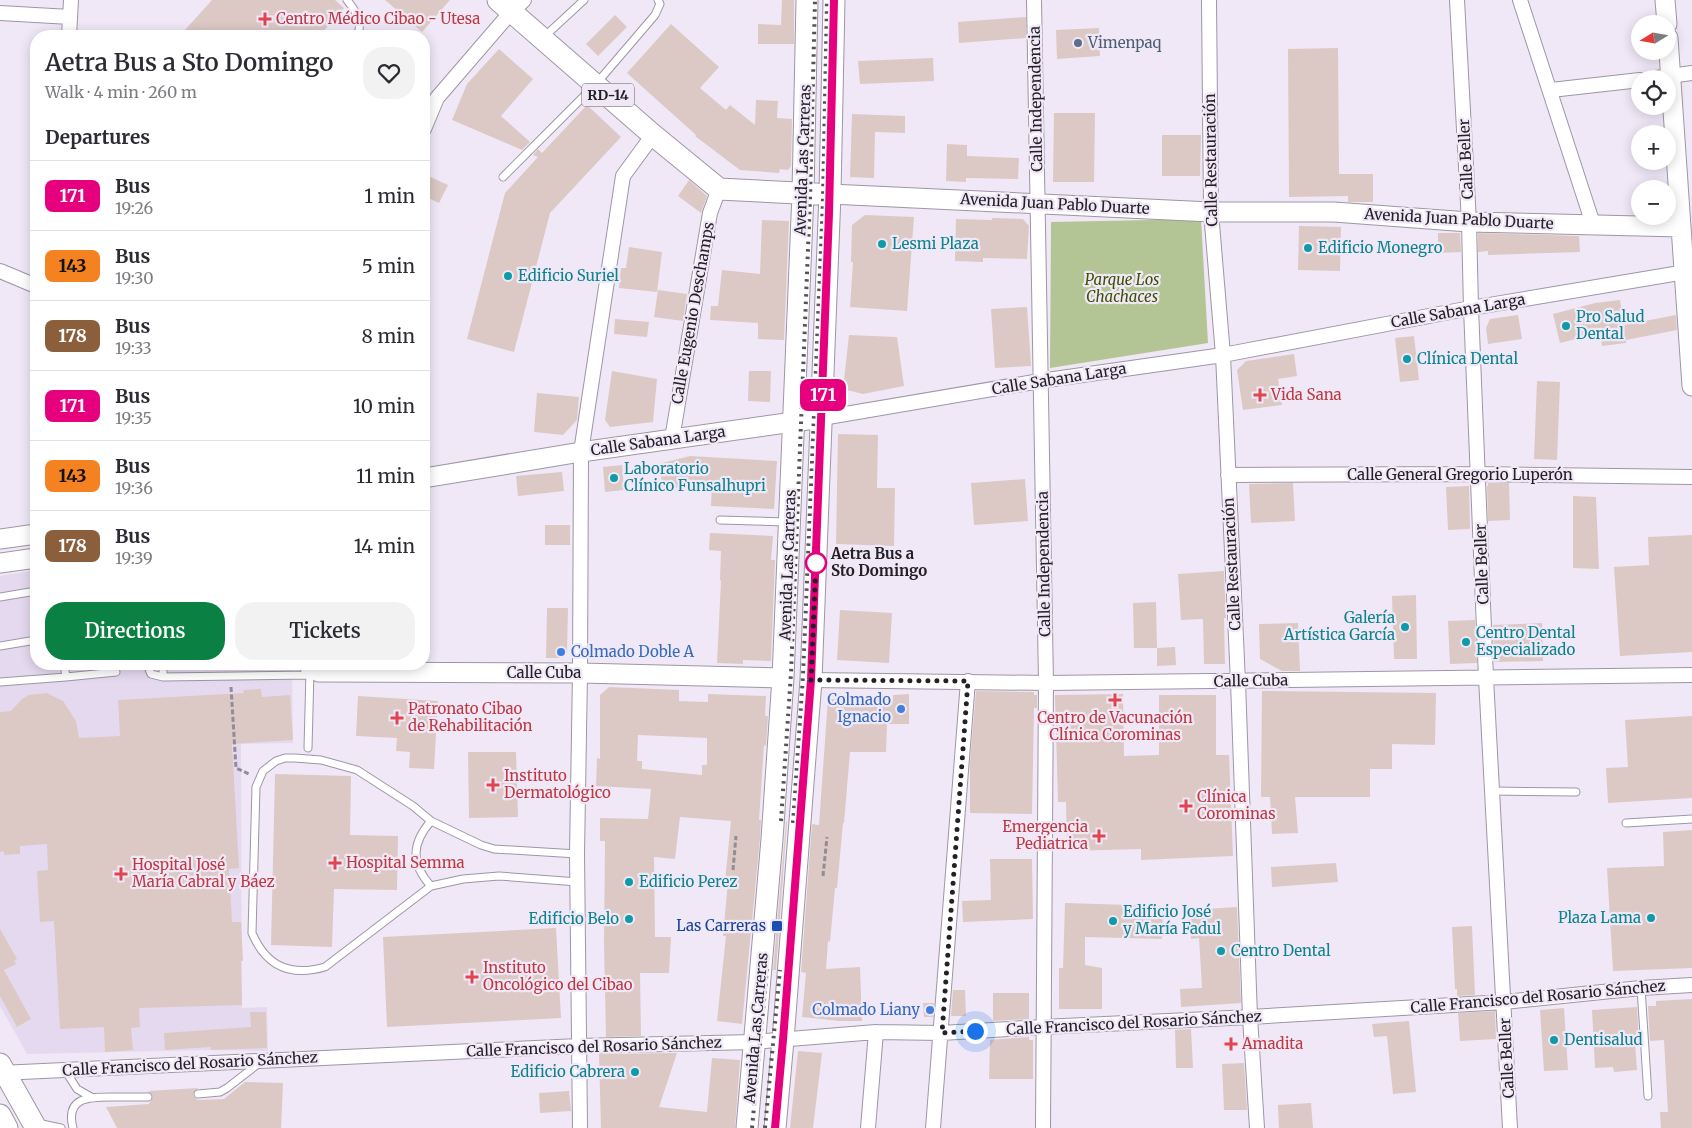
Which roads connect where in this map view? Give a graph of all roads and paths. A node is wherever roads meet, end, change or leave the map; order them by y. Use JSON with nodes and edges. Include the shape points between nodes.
{"nodes":[{"id":1,"x":71,"y":0,"type":"edge"},
{"id":2,"x":347,"y":0,"type":"edge"},
{"id":3,"x":584,"y":0,"type":"edge"},
{"id":4,"x":658,"y":0,"type":"edge"},
{"id":5,"x":807,"y":0,"type":"edge"},
{"id":6,"x":834,"y":0,"type":"edge"},
{"id":7,"x":1034,"y":0,"type":"edge"},
{"id":8,"x":1208,"y":0,"type":"edge"},
{"id":9,"x":1457,"y":0,"type":"edge"},
{"id":10,"x":1520,"y":0,"type":"edge"},
{"id":11,"x":1665,"y":0,"type":"edge"},
{"id":12,"x":511,"y":4,"type":"edge"},
{"id":13,"x":0,"y":13,"type":"edge"},
{"id":14,"x":1666,"y":15,"type":"edge"},
{"id":15,"x":70,"y":18,"type":"junction"},
{"id":16,"x":69,"y":30,"type":"edge"},
{"id":17,"x":360,"y":30,"type":"edge"},
{"id":18,"x":543,"y":39,"type":"junction"},
{"id":19,"x":1692,"y":74,"type":"edge"},
{"id":20,"x":1676,"y":75,"type":"edge"},
{"id":21,"x":1631,"y":81,"type":"edge"},
{"id":22,"x":596,"y":84,"type":"junction"},
{"id":23,"x":1550,"y":90,"type":"junction"},
{"id":24,"x":1673,"y":115,"type":"edge"},
{"id":25,"x":430,"y":116,"type":"edge"},
{"id":26,"x":653,"y":135,"type":"junction"},
{"id":27,"x":503,"y":177,"type":"dead end"},
{"id":28,"x":719,"y":189,"type":"junction"},
{"id":29,"x":803,"y":193,"type":"junction"},
{"id":30,"x":830,"y":194,"type":"junction"},
{"id":31,"x":1037,"y":203,"type":"junction"},
{"id":32,"x":1211,"y":212,"type":"junction"},
{"id":33,"x":1470,"y":222,"type":"junction"},
{"id":34,"x":1593,"y":224,"type":"junction"},
{"id":35,"x":1681,"y":227,"type":"junction"},
{"id":36,"x":0,"y":272,"type":"edge"},
{"id":37,"x":1688,"y":272,"type":"edge"},
{"id":38,"x":30,"y":284,"type":"edge"},
{"id":39,"x":1471,"y":308,"type":"junction"},
{"id":40,"x":1223,"y":355,"type":"junction"},
{"id":41,"x":1040,"y":381,"type":"junction"},
{"id":42,"x":1692,"y":386,"type":"edge"},
{"id":43,"x":822,"y":418,"type":"junction"},
{"id":44,"x":794,"y":422,"type":"junction"},
{"id":45,"x":672,"y":439,"type":"junction"},
{"id":46,"x":581,"y":452,"type":"junction"},
{"id":47,"x":1478,"y":474,"type":"junction"},
{"id":48,"x":1228,"y":475,"type":"junction"},
{"id":49,"x":430,"y":477,"type":"edge"},
{"id":50,"x":1692,"y":477,"type":"edge"},
{"id":51,"x":720,"y":520,"type":"dead end"},
{"id":52,"x":789,"y":522,"type":"junction"},
{"id":53,"x":30,"y":535,"type":"edge"},
{"id":54,"x":0,"y":539,"type":"edge"},
{"id":55,"x":30,"y":559,"type":"edge"},
{"id":56,"x":0,"y":563,"type":"edge"},
{"id":57,"x":30,"y":592,"type":"edge"},
{"id":58,"x":0,"y":597,"type":"edge"},
{"id":59,"x":30,"y":641,"type":"edge"},
{"id":60,"x":0,"y":646,"type":"edge"},
{"id":61,"x":65,"y":670,"type":"edge"},
{"id":62,"x":149,"y":670,"type":"edge"},
{"id":63,"x":162,"y":670,"type":"edge"},
{"id":64,"x":298,"y":670,"type":"edge"},
{"id":65,"x":309,"y":670,"type":"edge"},
{"id":66,"x":312,"y":670,"type":"edge"},
{"id":67,"x":116,"y":672,"type":"dead end"},
{"id":68,"x":580,"y":673,"type":"junction"},
{"id":69,"x":230,"y":676,"type":"junction"},
{"id":70,"x":1692,"y":676,"type":"edge"},
{"id":71,"x":66,"y":677,"type":"junction"},
{"id":72,"x":163,"y":677,"type":"junction"},
{"id":73,"x":783,"y":678,"type":"junction"},
{"id":74,"x":1486,"y":678,"type":"junction"},
{"id":75,"x":811,"y":680,"type":"junction"},
{"id":76,"x":968,"y":681,"type":"junction"},
{"id":77,"x":0,"y":682,"type":"edge"},
{"id":78,"x":1238,"y":682,"type":"junction"},
{"id":79,"x":1046,"y":683,"type":"junction"},
{"id":80,"x":308,"y":748,"type":"dead end"},
{"id":81,"x":259,"y":779,"type":"junction"},
{"id":82,"x":1492,"y":791,"type":"junction"},
{"id":83,"x":1576,"y":792,"type":"dead end"},
{"id":84,"x":1692,"y":819,"type":"edge"},
{"id":85,"x":431,"y":821,"type":"junction"},
{"id":86,"x":1626,"y":823,"type":"dead end"},
{"id":87,"x":736,"y":836,"type":"dead end"},
{"id":88,"x":827,"y":837,"type":"dead end"},
{"id":89,"x":577,"y":854,"type":"junction"},
{"id":90,"x":733,"y":870,"type":"dead end"},
{"id":91,"x":823,"y":876,"type":"dead end"},
{"id":92,"x":578,"y":882,"type":"junction"},
{"id":93,"x":431,"y":886,"type":"junction"},
{"id":94,"x":1692,"y":985,"type":"edge"},
{"id":95,"x":1641,"y":988,"type":"junction"},
{"id":96,"x":1504,"y":1002,"type":"junction"},
{"id":97,"x":1250,"y":1017,"type":"junction"},
{"id":98,"x":1043,"y":1027,"type":"junction"},
{"id":99,"x":876,"y":1032,"type":"junction"},
{"id":100,"x":942,"y":1033,"type":"junction"},
{"id":101,"x":783,"y":1040,"type":"junction"},
{"id":102,"x":754,"y":1042,"type":"junction"},
{"id":103,"x":579,"y":1046,"type":"junction"},
{"id":104,"x":262,"y":1060,"type":"junction"},
{"id":105,"x":2,"y":1070,"type":"edge"},
{"id":106,"x":65,"y":1070,"type":"junction"},
{"id":107,"x":198,"y":1094,"type":"dead end"},
{"id":108,"x":1648,"y":1096,"type":"dead end"},
{"id":109,"x":91,"y":1097,"type":"junction"},
{"id":110,"x":148,"y":1097,"type":"dead end"},
{"id":111,"x":0,"y":1115,"type":"edge"},
{"id":112,"x":34,"y":1125,"type":"edge"},
{"id":113,"x":7,"y":1128,"type":"edge"},
{"id":114,"x":61,"y":1128,"type":"edge"},
{"id":115,"x":73,"y":1128,"type":"edge"},
{"id":116,"x":580,"y":1128,"type":"edge"},
{"id":117,"x":747,"y":1128,"type":"edge"},
{"id":118,"x":775,"y":1128,"type":"edge"},
{"id":119,"x":868,"y":1128,"type":"edge"},
{"id":120,"x":933,"y":1128,"type":"edge"},
{"id":121,"x":1042,"y":1128,"type":"edge"},
{"id":122,"x":1257,"y":1128,"type":"edge"},
{"id":123,"x":1510,"y":1128,"type":"edge"}],
"edges":[{"from":1,"to":15,"type":"street"},
{"from":2,"to":17,"type":"lane","via":[[356,11]]},
{"from":3,"to":18,"type":"lane"},
{"from":4,"to":22,"type":"lane","via":[[660,4],[655,15]]},
{"from":5,"to":29,"type":"main road","name":"Avenida Las Carreras"},
{"from":6,"to":30,"type":"main road","name":"Avenida Las Carreras"},
{"from":7,"to":31,"type":"street","name":"Calle Independencia"},
{"from":8,"to":32,"type":"street","name":"Calle Restauración"},
{"from":9,"to":33,"type":"street","name":"Calle Beller"},
{"from":10,"to":23,"type":"street"},
{"from":11,"to":14,"type":"main road"},
{"from":12,"to":18,"type":"main road","number":"RD-14"},
{"from":12,"to":25,"type":"street","via":[[438,98]]},
{"from":13,"to":15,"type":"street"},
{"from":15,"to":16,"type":"street"},
{"from":18,"to":22,"type":"main road","number":"RD-14"},
{"from":19,"to":20,"type":"street"},
{"from":21,"to":23,"type":"street"},
{"from":22,"to":26,"type":"main road","number":"RD-14"},
{"from":22,"to":27,"type":"lane"},
{"from":23,"to":34,"type":"street"},
{"from":24,"to":35,"type":"main road"},
{"from":26,"to":28,"type":"main road","number":"RD-14"},
{"from":26,"to":46,"type":"street","via":[[623,176]]},
{"from":28,"to":29,"type":"main road","name":"Avenida Juan Pablo Duarte"},
{"from":28,"to":45,"type":"street","name":"Calle Eugenio Deschamps","via":[[710,213]]},
{"from":29,"to":30,"type":"main road","name":"Avenida Juan Pablo Duarte"},
{"from":29,"to":44,"type":"main road","name":"Avenida Las Carreras"},
{"from":30,"to":31,"type":"main road","name":"Avenida Juan Pablo Duarte"},
{"from":30,"to":43,"type":"main road","name":"Avenida Las Carreras"},
{"from":31,"to":32,"type":"main road","name":"Avenida Juan Pablo Duarte"},
{"from":31,"to":41,"type":"street","name":"Calle Independencia"},
{"from":32,"to":33,"type":"main road","name":"Avenida Juan Pablo Duarte","via":[[1334,212]]},
{"from":32,"to":40,"type":"street","name":"Calle Restauración"},
{"from":33,"to":34,"type":"main road","name":"Avenida Juan Pablo Duarte"},
{"from":33,"to":39,"type":"street","name":"Calle Beller"},
{"from":34,"to":35,"type":"main road","name":"Avenida Juan Pablo Duarte"},
{"from":35,"to":37,"type":"main road"},
{"from":36,"to":38,"type":"street"},
{"from":37,"to":39,"type":"street","name":"Calle Sabana Larga"},
{"from":37,"to":42,"type":"main road"},
{"from":39,"to":40,"type":"street","name":"Calle Sabana Larga"},
{"from":39,"to":47,"type":"street","name":"Calle Beller"},
{"from":40,"to":41,"type":"street","name":"Calle Sabana Larga"},
{"from":40,"to":48,"type":"street","name":"Calle Restauración"},
{"from":41,"to":43,"type":"street","name":"Calle Sabana Larga"},
{"from":41,"to":79,"type":"street","name":"Calle Independencia"},
{"from":43,"to":44,"type":"main road","name":"Calle Sabana Larga"},
{"from":43,"to":75,"type":"main road","name":"Avenida Las Carreras"},
{"from":44,"to":45,"type":"main road","name":"Calle Sabana Larga"},
{"from":44,"to":52,"type":"main road","name":"Avenida Las Carreras"},
{"from":45,"to":46,"type":"main road","name":"Calle Sabana Larga"},
{"from":46,"to":49,"type":"main road","name":"Calle Sabana Larga"},
{"from":46,"to":68,"type":"street"},
{"from":47,"to":48,"type":"street","name":"Calle General Gregorio Luperón"},
{"from":47,"to":50,"type":"street","name":"Calle General Gregorio Luperón"},
{"from":47,"to":74,"type":"street","name":"Calle Beller"},
{"from":48,"to":78,"type":"street","name":"Calle Restauración"},
{"from":51,"to":52,"type":"lane"},
{"from":52,"to":73,"type":"main road","name":"Avenida Las Carreras"},
{"from":53,"to":54,"type":"main road"},
{"from":55,"to":56,"type":"main road"},
{"from":57,"to":58,"type":"lane"},
{"from":59,"to":60,"type":"lane"},
{"from":61,"to":71,"type":"lane"},
{"from":62,"to":72,"type":"lane","via":[[151,674]]},
{"from":63,"to":72,"type":"lane"},
{"from":64,"to":69,"type":"lane"},
{"from":65,"to":80,"type":"lane"},
{"from":66,"to":68,"type":"main road","name":"Calle Cuba"},
{"from":67,"to":71,"type":"lane"},
{"from":68,"to":73,"type":"main road","name":"Calle Cuba"},
{"from":68,"to":89,"type":"street"},
{"from":69,"to":72,"type":"lane"},
{"from":69,"to":81,"type":"path","via":[[236,768]]},
{"from":70,"to":74,"type":"street","name":"Calle Cuba"},
{"from":71,"to":77,"type":"lane"},
{"from":73,"to":102,"type":"main road","name":"Avenida Las Carreras"},
{"from":74,"to":78,"type":"street","name":"Calle Cuba"},
{"from":74,"to":82,"type":"street","name":"Calle Beller"},
{"from":75,"to":76,"type":"street","name":"Calle Cuba"},
{"from":75,"to":101,"type":"main road","name":"Avenida Las Carreras"},
{"from":76,"to":79,"type":"street","name":"Calle Cuba"},
{"from":76,"to":100,"type":"street"},
{"from":78,"to":79,"type":"street","name":"Calle Cuba"},
{"from":78,"to":97,"type":"street","name":"Calle Restauración"},
{"from":79,"to":98,"type":"street","name":"Calle Independencia"},
{"from":81,"to":85,"type":"lane","via":[[269,766],[285,758],[321,760],[357,770]]},
{"from":81,"to":93,"type":"lane","via":[[256,787],[252,933],[263,953],[278,965],[299,971],[325,967]]},
{"from":82,"to":83,"type":"lane"},
{"from":82,"to":96,"type":"street","name":"Calle Beller"},
{"from":84,"to":86,"type":"lane"},
{"from":85,"to":89,"type":"lane","via":[[494,849]]},
{"from":85,"to":93,"type":"lane","via":[[420,836],[416,854],[423,877]]},
{"from":87,"to":90,"type":"path"},
{"from":88,"to":91,"type":"path"},
{"from":89,"to":92,"type":"street"},
{"from":92,"to":93,"type":"lane","via":[[499,876]]},
{"from":92,"to":103,"type":"street"},
{"from":94,"to":95,"type":"street","name":"Calle Francisco del Rosario Sánchez"},
{"from":95,"to":96,"type":"street","name":"Calle Francisco del Rosario Sánchez"},
{"from":95,"to":108,"type":"lane"},
{"from":96,"to":97,"type":"street","name":"Calle Francisco del Rosario Sánchez"},
{"from":96,"to":123,"type":"street","name":"Calle Beller"},
{"from":97,"to":98,"type":"street","name":"Calle Francisco del Rosario Sánchez"},
{"from":97,"to":122,"type":"street","name":"Calle Restauración"},
{"from":98,"to":100,"type":"street","name":"Calle Francisco del Rosario Sánchez"},
{"from":98,"to":121,"type":"street","name":"Calle Independencia"},
{"from":99,"to":100,"type":"street","name":"Calle Francisco del Rosario Sánchez"},
{"from":99,"to":101,"type":"street","name":"Calle Francisco del Rosario Sánchez"},
{"from":99,"to":119,"type":"street"},
{"from":100,"to":120,"type":"street"},
{"from":101,"to":102,"type":"street","name":"Calle Francisco del Rosario Sánchez"},
{"from":101,"to":118,"type":"main road","name":"Avenida Las Carreras"},
{"from":102,"to":103,"type":"street","name":"Calle Francisco del Rosario Sánchez"},
{"from":102,"to":117,"type":"main road","name":"Avenida Las Carreras"},
{"from":103,"to":104,"type":"street","name":"Calle Francisco del Rosario Sánchez"},
{"from":103,"to":116,"type":"street"},
{"from":104,"to":106,"type":"street","name":"Calle Francisco del Rosario Sánchez"},
{"from":104,"to":107,"type":"lane","via":[[220,1092]]},
{"from":105,"to":106,"type":"street","name":"Calle Francisco del Rosario Sánchez"},
{"from":105,"to":112,"type":"main road"},
{"from":106,"to":109,"type":"lane","via":[[77,1089]]},
{"from":109,"to":110,"type":"lane"},
{"from":109,"to":115,"type":"lane","via":[[75,1105],[71,1113]]},
{"from":111,"to":113,"type":"main road"},
{"from":112,"to":114,"type":"lane"}]}
